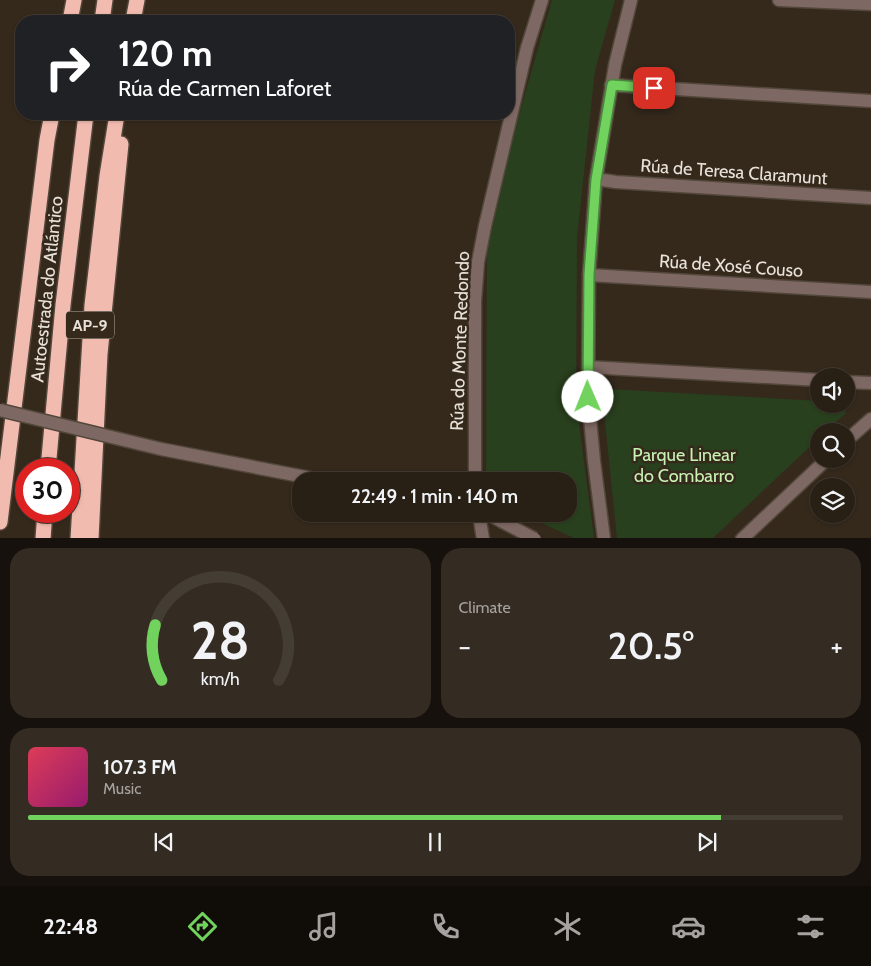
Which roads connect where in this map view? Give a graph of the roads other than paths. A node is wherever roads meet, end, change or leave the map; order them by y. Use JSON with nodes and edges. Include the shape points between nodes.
{"nodes":[{"id":1,"x":74,"y":0,"type":"edge"},
{"id":2,"x":105,"y":0,"type":"edge"},
{"id":3,"x":137,"y":0,"type":"edge"},
{"id":4,"x":542,"y":0,"type":"edge"},
{"id":5,"x":631,"y":0,"type":"edge"},
{"id":6,"x":779,"y":0,"type":"edge"},
{"id":7,"x":871,"y":4,"type":"edge"},
{"id":8,"x":71,"y":15,"type":"edge"},
{"id":9,"x":103,"y":15,"type":"edge"},
{"id":10,"x":134,"y":15,"type":"edge"},
{"id":11,"x":612,"y":85,"type":"junction"},
{"id":12,"x":515,"y":99,"type":"edge"},
{"id":13,"x":871,"y":101,"type":"edge"},
{"id":14,"x":51,"y":120,"type":"edge"},
{"id":15,"x":85,"y":120,"type":"edge"},
{"id":16,"x":117,"y":120,"type":"edge"},
{"id":17,"x":123,"y":120,"type":"edge"},
{"id":18,"x":510,"y":120,"type":"edge"},
{"id":19,"x":596,"y":180,"type":"junction"},
{"id":20,"x":871,"y":198,"type":"edge"},
{"id":21,"x":589,"y":275,"type":"junction"},
{"id":22,"x":871,"y":292,"type":"edge"},
{"id":23,"x":588,"y":367,"type":"junction"},
{"id":24,"x":810,"y":379,"type":"edge"},
{"id":25,"x":855,"y":382,"type":"edge"},
{"id":26,"x":871,"y":383,"type":"edge"},
{"id":27,"x":0,"y":410,"type":"edge"},
{"id":28,"x":871,"y":419,"type":"edge"},
{"id":29,"x":855,"y":433,"type":"edge"},
{"id":30,"x":49,"y":458,"type":"edge"},
{"id":31,"x":817,"y":468,"type":"edge"},
{"id":32,"x":475,"y":472,"type":"edge"},
{"id":33,"x":292,"y":474,"type":"edge"},
{"id":34,"x":0,"y":522,"type":"edge"},
{"id":35,"x":480,"y":522,"type":"edge"},
{"id":36,"x":503,"y":522,"type":"edge"},
{"id":37,"x":44,"y":523,"type":"edge"},
{"id":38,"x":43,"y":538,"type":"edge"},
{"id":39,"x":78,"y":538,"type":"edge"},
{"id":40,"x":91,"y":538,"type":"edge"},
{"id":41,"x":483,"y":538,"type":"edge"},
{"id":42,"x":536,"y":538,"type":"edge"},
{"id":43,"x":604,"y":538,"type":"edge"},
{"id":44,"x":742,"y":538,"type":"edge"}],
"edges":[{"from":1,"to":8,"type":"highway"},
{"from":2,"to":9,"type":"highway"},
{"from":3,"to":10,"type":"highway"},
{"from":4,"to":12,"type":"street","name":"Rúa do Monte Redondo"},
{"from":5,"to":11,"type":"street"},
{"from":6,"to":7,"type":"street"},
{"from":11,"to":13,"type":"street"},
{"from":11,"to":19,"type":"street"},
{"from":14,"to":34,"type":"highway"},
{"from":15,"to":30,"type":"highway","name":"Autoestrada do Atlántico","number":"AP-9"},
{"from":16,"to":39,"type":"highway","number":"AP-9","via":[[92,305]]},
{"from":17,"to":40,"type":"highway","via":[[100,354]]},
{"from":18,"to":32,"type":"street","name":"Rúa do Monte Redondo","via":[[476,280]]},
{"from":19,"to":20,"type":"street","name":"Rúa de Teresa Claramunt"},
{"from":19,"to":21,"type":"street"},
{"from":21,"to":22,"type":"street","name":"Rúa de Xosé Couso"},
{"from":21,"to":23,"type":"street"},
{"from":23,"to":24,"type":"street"},
{"from":23,"to":43,"type":"street","via":[[591,438]]},
{"from":25,"to":26,"type":"street"},
{"from":27,"to":33,"type":"street","bridge":true,"via":[[161,449]]},
{"from":28,"to":29,"type":"street"},
{"from":31,"to":44,"type":"street"},
{"from":35,"to":41,"type":"street"},
{"from":36,"to":42,"type":"street","bridge":true},
{"from":37,"to":38,"type":"highway"}]}
